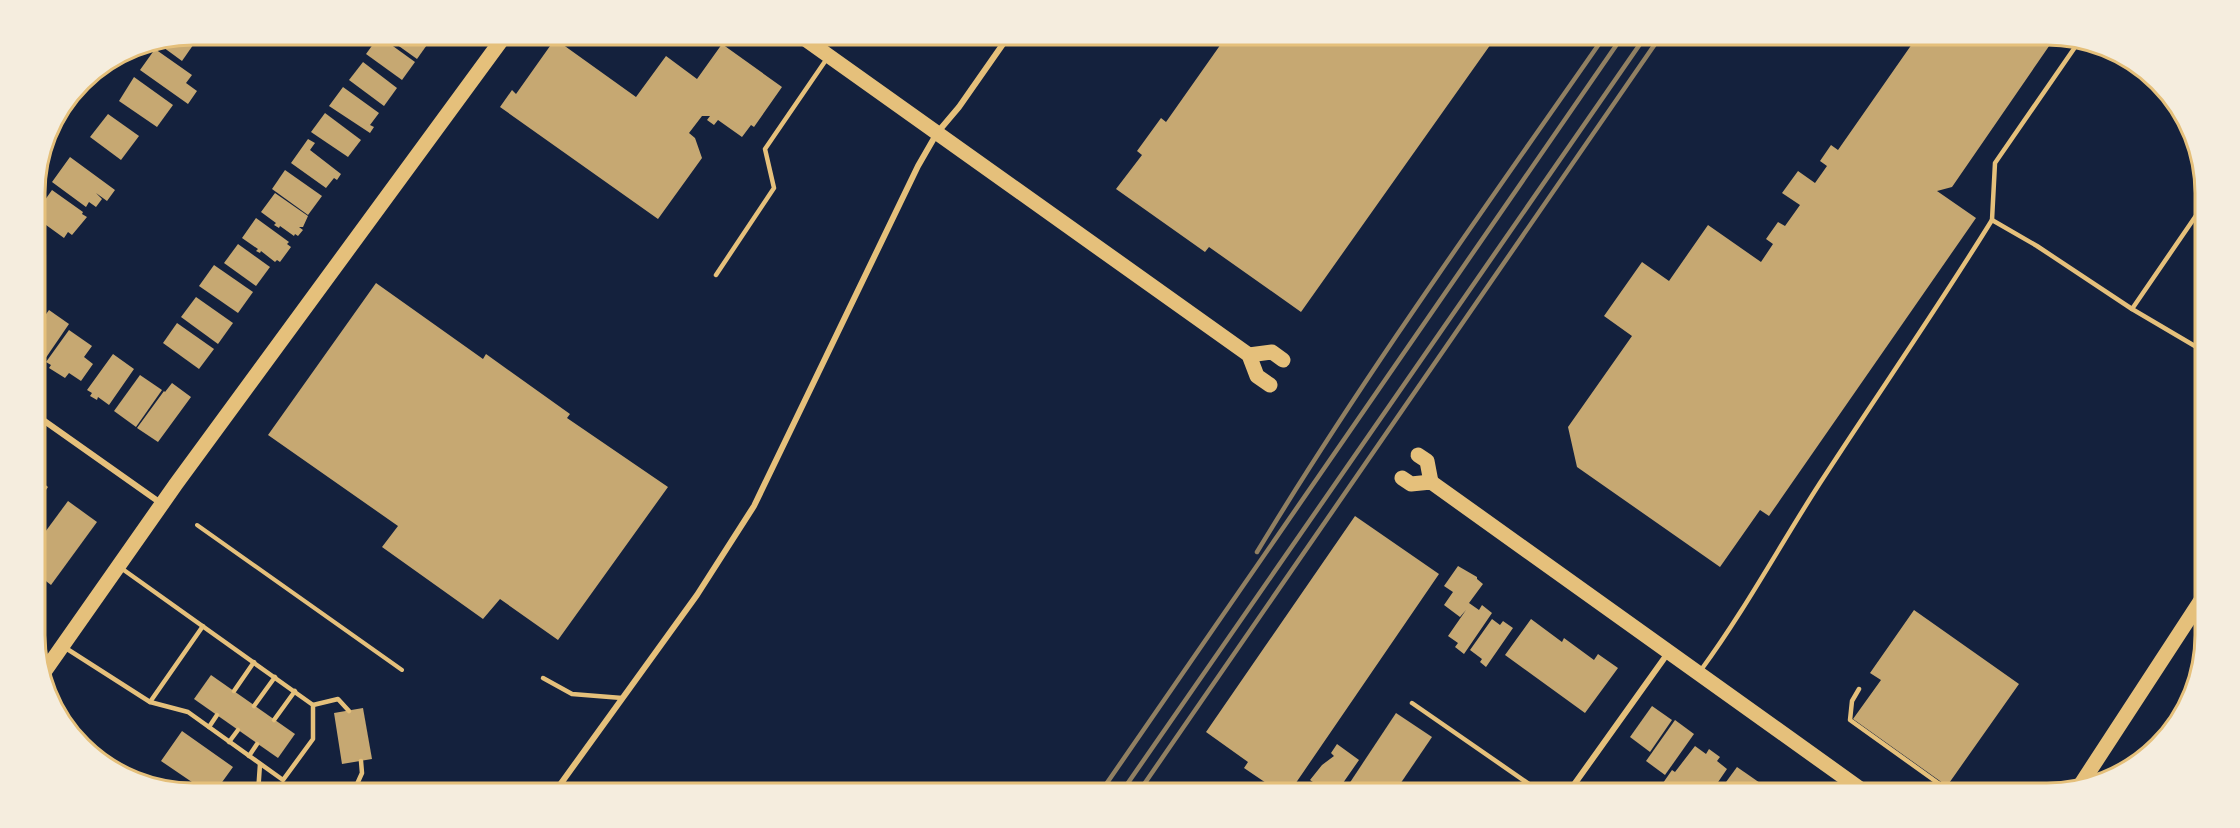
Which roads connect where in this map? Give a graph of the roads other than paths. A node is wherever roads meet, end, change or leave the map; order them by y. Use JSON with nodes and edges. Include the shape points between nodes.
{"nodes":[{"id":1,"x":498,"y":45,"type":"edge"},
{"id":2,"x":813,"y":45,"type":"edge"},
{"id":3,"x":1002,"y":45,"type":"edge"},
{"id":4,"x":2075,"y":48,"type":"edge"},
{"id":5,"x":829,"y":57,"type":"junction"},
{"id":6,"x":937,"y":133,"type":"junction"},
{"id":7,"x":2195,"y":217,"type":"edge"},
{"id":8,"x":1992,"y":220,"type":"junction"},
{"id":9,"x":716,"y":275,"type":"dead end"},
{"id":10,"x":2132,"y":309,"type":"junction"},
{"id":11,"x":2195,"y":346,"type":"edge"},
{"id":12,"x":1249,"y":355,"type":"junction"},
{"id":13,"x":1283,"y":360,"type":"dead end"},
{"id":14,"x":1270,"y":385,"type":"dead end"},
{"id":15,"x":45,"y":421,"type":"edge"},
{"id":16,"x":1418,"y":455,"type":"dead end"},
{"id":17,"x":1402,"y":478,"type":"dead end"},
{"id":18,"x":1431,"y":482,"type":"junction"},
{"id":19,"x":162,"y":504,"type":"junction"},
{"id":20,"x":118,"y":565,"type":"junction"},
{"id":21,"x":2195,"y":609,"type":"edge"},
{"id":22,"x":203,"y":626,"type":"junction"},
{"id":23,"x":62,"y":645,"type":"junction"},
{"id":24,"x":1668,"y":652,"type":"junction"},
{"id":25,"x":254,"y":662,"type":"junction"},
{"id":26,"x":48,"y":665,"type":"edge"},
{"id":27,"x":1698,"y":674,"type":"junction"},
{"id":28,"x":275,"y":677,"type":"junction"},
{"id":29,"x":543,"y":678,"type":"dead end"},
{"id":30,"x":1859,"y":689,"type":"dead end"},
{"id":31,"x":234,"y":691,"type":"dead end"},
{"id":32,"x":295,"y":691,"type":"junction"},
{"id":33,"x":622,"y":698,"type":"junction"},
{"id":34,"x":150,"y":702,"type":"junction"},
{"id":35,"x":1412,"y":703,"type":"dead end"},
{"id":36,"x":313,"y":705,"type":"junction"},
{"id":37,"x":254,"y":706,"type":"dead end"},
{"id":38,"x":350,"y":711,"type":"dead end"},
{"id":39,"x":217,"y":715,"type":"dead end"},
{"id":40,"x":274,"y":720,"type":"dead end"},
{"id":41,"x":209,"y":727,"type":"junction"},
{"id":42,"x":238,"y":730,"type":"dead end"},
{"id":43,"x":229,"y":742,"type":"junction"},
{"id":44,"x":257,"y":744,"type":"dead end"},
{"id":45,"x":249,"y":756,"type":"junction"},
{"id":46,"x":361,"y":761,"type":"dead end"},
{"id":47,"x":260,"y":764,"type":"junction"},
{"id":48,"x":2085,"y":778,"type":"edge"},
{"id":49,"x":259,"y":783,"type":"edge"},
{"id":50,"x":358,"y":783,"type":"edge"},
{"id":51,"x":562,"y":783,"type":"edge"},
{"id":52,"x":1528,"y":783,"type":"edge"},
{"id":53,"x":1575,"y":783,"type":"edge"},
{"id":54,"x":1852,"y":783,"type":"edge"},
{"id":55,"x":1938,"y":783,"type":"edge"}],
"edges":[{"from":1,"to":19,"type":"main road"},
{"from":2,"to":5,"type":"main road"},
{"from":3,"to":6,"type":"street"},
{"from":4,"to":8,"type":"lane","via":[[1995,163]]},
{"from":5,"to":6,"type":"main road"},
{"from":5,"to":9,"type":"lane","via":[[765,149],[774,188]]},
{"from":6,"to":12,"type":"main road"},
{"from":6,"to":33,"type":"street","via":[[754,506],[697,595]]},
{"from":7,"to":10,"type":"lane"},
{"from":8,"to":10,"type":"lane"},
{"from":8,"to":27,"type":"lane"},
{"from":10,"to":11,"type":"lane"},
{"from":12,"to":13,"type":"main road","via":[[1272,352]]},
{"from":12,"to":14,"type":"main road","via":[[1257,376]]},
{"from":15,"to":19,"type":"street"},
{"from":16,"to":18,"type":"main road","via":[[1427,461]]},
{"from":17,"to":18,"type":"main road","via":[[1411,484]]},
{"from":18,"to":24,"type":"main road"},
{"from":19,"to":20,"type":"main road"},
{"from":20,"to":22,"type":"lane"},
{"from":20,"to":23,"type":"main road"},
{"from":21,"to":48,"type":"main road"},
{"from":22,"to":25,"type":"lane"},
{"from":22,"to":34,"type":"lane"},
{"from":23,"to":26,"type":"main road"},
{"from":23,"to":34,"type":"lane"},
{"from":24,"to":27,"type":"main road"},
{"from":24,"to":53,"type":"street"},
{"from":25,"to":28,"type":"lane"},
{"from":25,"to":31,"type":"lane"},
{"from":27,"to":54,"type":"main road"},
{"from":28,"to":32,"type":"lane"},
{"from":28,"to":37,"type":"lane"},
{"from":29,"to":33,"type":"lane","via":[[572,694]]},
{"from":30,"to":55,"type":"lane","via":[[1852,701],[1850,720]]},
{"from":32,"to":36,"type":"lane"},
{"from":32,"to":40,"type":"lane"},
{"from":33,"to":51,"type":"street"},
{"from":34,"to":41,"type":"lane","via":[[188,712]]},
{"from":35,"to":52,"type":"lane"},
{"from":36,"to":38,"type":"lane","via":[[338,699]]},
{"from":36,"to":47,"type":"lane","via":[[313,739],[283,780]]},
{"from":39,"to":41,"type":"lane"},
{"from":41,"to":43,"type":"lane"},
{"from":42,"to":43,"type":"lane"},
{"from":43,"to":45,"type":"lane"},
{"from":44,"to":45,"type":"lane"},
{"from":45,"to":47,"type":"lane"},
{"from":46,"to":50,"type":"lane"},
{"from":47,"to":49,"type":"lane"}]}
